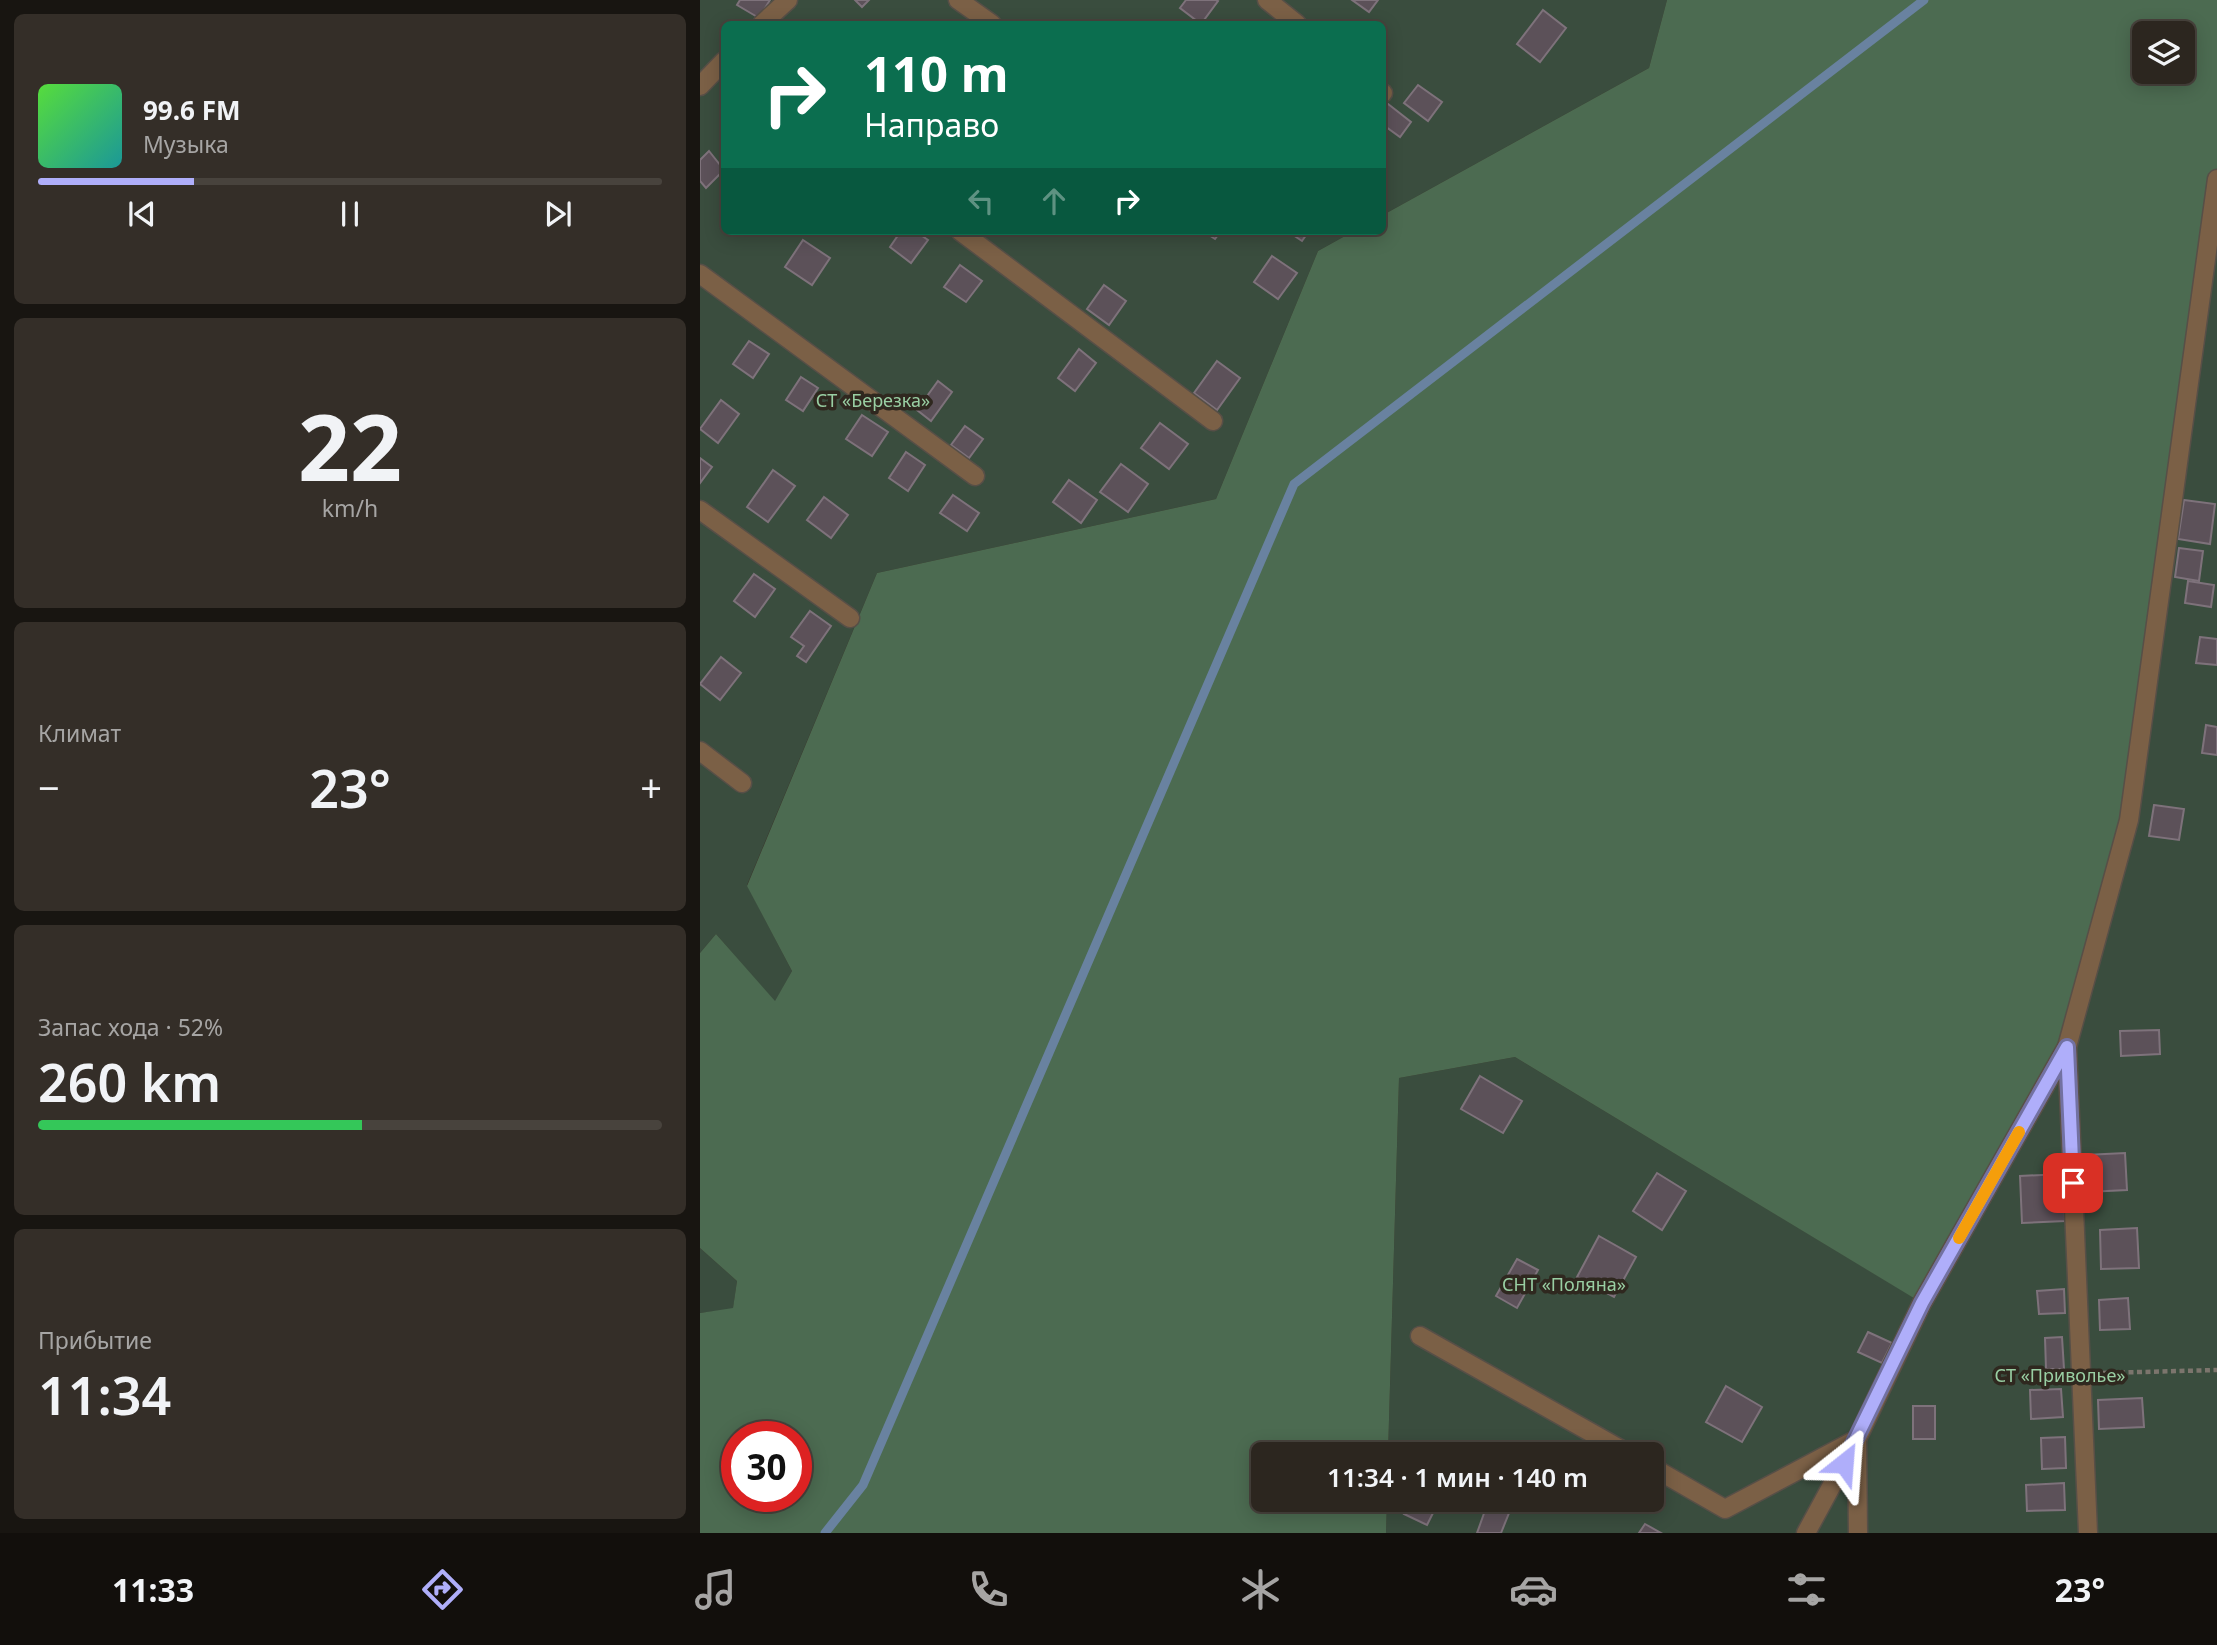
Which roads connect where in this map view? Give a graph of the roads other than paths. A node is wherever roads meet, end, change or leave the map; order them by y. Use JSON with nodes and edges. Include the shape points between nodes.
{"nodes":[{"id":1,"x":788,"y":0,"type":"edge"},
{"id":2,"x":958,"y":0,"type":"edge"},
{"id":3,"x":1267,"y":0,"type":"edge"},
{"id":4,"x":765,"y":21,"type":"edge"},
{"id":5,"x":988,"y":21,"type":"edge"},
{"id":6,"x":1293,"y":21,"type":"edge"},
{"id":7,"x":721,"y":64,"type":"edge"},
{"id":8,"x":700,"y":86,"type":"edge"},
{"id":9,"x":2217,"y":179,"type":"edge"},
{"id":10,"x":965,"y":235,"type":"edge"},
{"id":11,"x":700,"y":274,"type":"edge"},
{"id":12,"x":1213,"y":421,"type":"dead end"},
{"id":13,"x":975,"y":476,"type":"dead end"},
{"id":14,"x":700,"y":510,"type":"edge"},
{"id":15,"x":850,"y":618,"type":"dead end"},
{"id":16,"x":700,"y":751,"type":"edge"},
{"id":17,"x":742,"y":783,"type":"dead end"},
{"id":18,"x":2067,"y":1047,"type":"junction"},
{"id":19,"x":1420,"y":1336,"type":"dead end"},
{"id":20,"x":1857,"y":1439,"type":"junction"},
{"id":21,"x":1608,"y":1442,"type":"edge"},
{"id":22,"x":1664,"y":1474,"type":"edge"},
{"id":23,"x":1806,"y":1533,"type":"edge"},
{"id":24,"x":1858,"y":1533,"type":"edge"},
{"id":25,"x":2088,"y":1533,"type":"edge"}],
"edges":[{"from":1,"to":4,"type":"street"},
{"from":2,"to":5,"type":"street"},
{"from":3,"to":6,"type":"street"},
{"from":7,"to":8,"type":"street"},
{"from":9,"to":18,"type":"street","via":[[2129,820]]},
{"from":10,"to":12,"type":"street"},
{"from":11,"to":13,"type":"street"},
{"from":14,"to":15,"type":"street"},
{"from":16,"to":17,"type":"street"},
{"from":18,"to":20,"type":"street","via":[[1922,1303]]},
{"from":18,"to":25,"type":"street"},
{"from":19,"to":21,"type":"street"},
{"from":20,"to":22,"type":"street","via":[[1725,1509]]},
{"from":20,"to":23,"type":"street"},
{"from":20,"to":24,"type":"street"}]}
